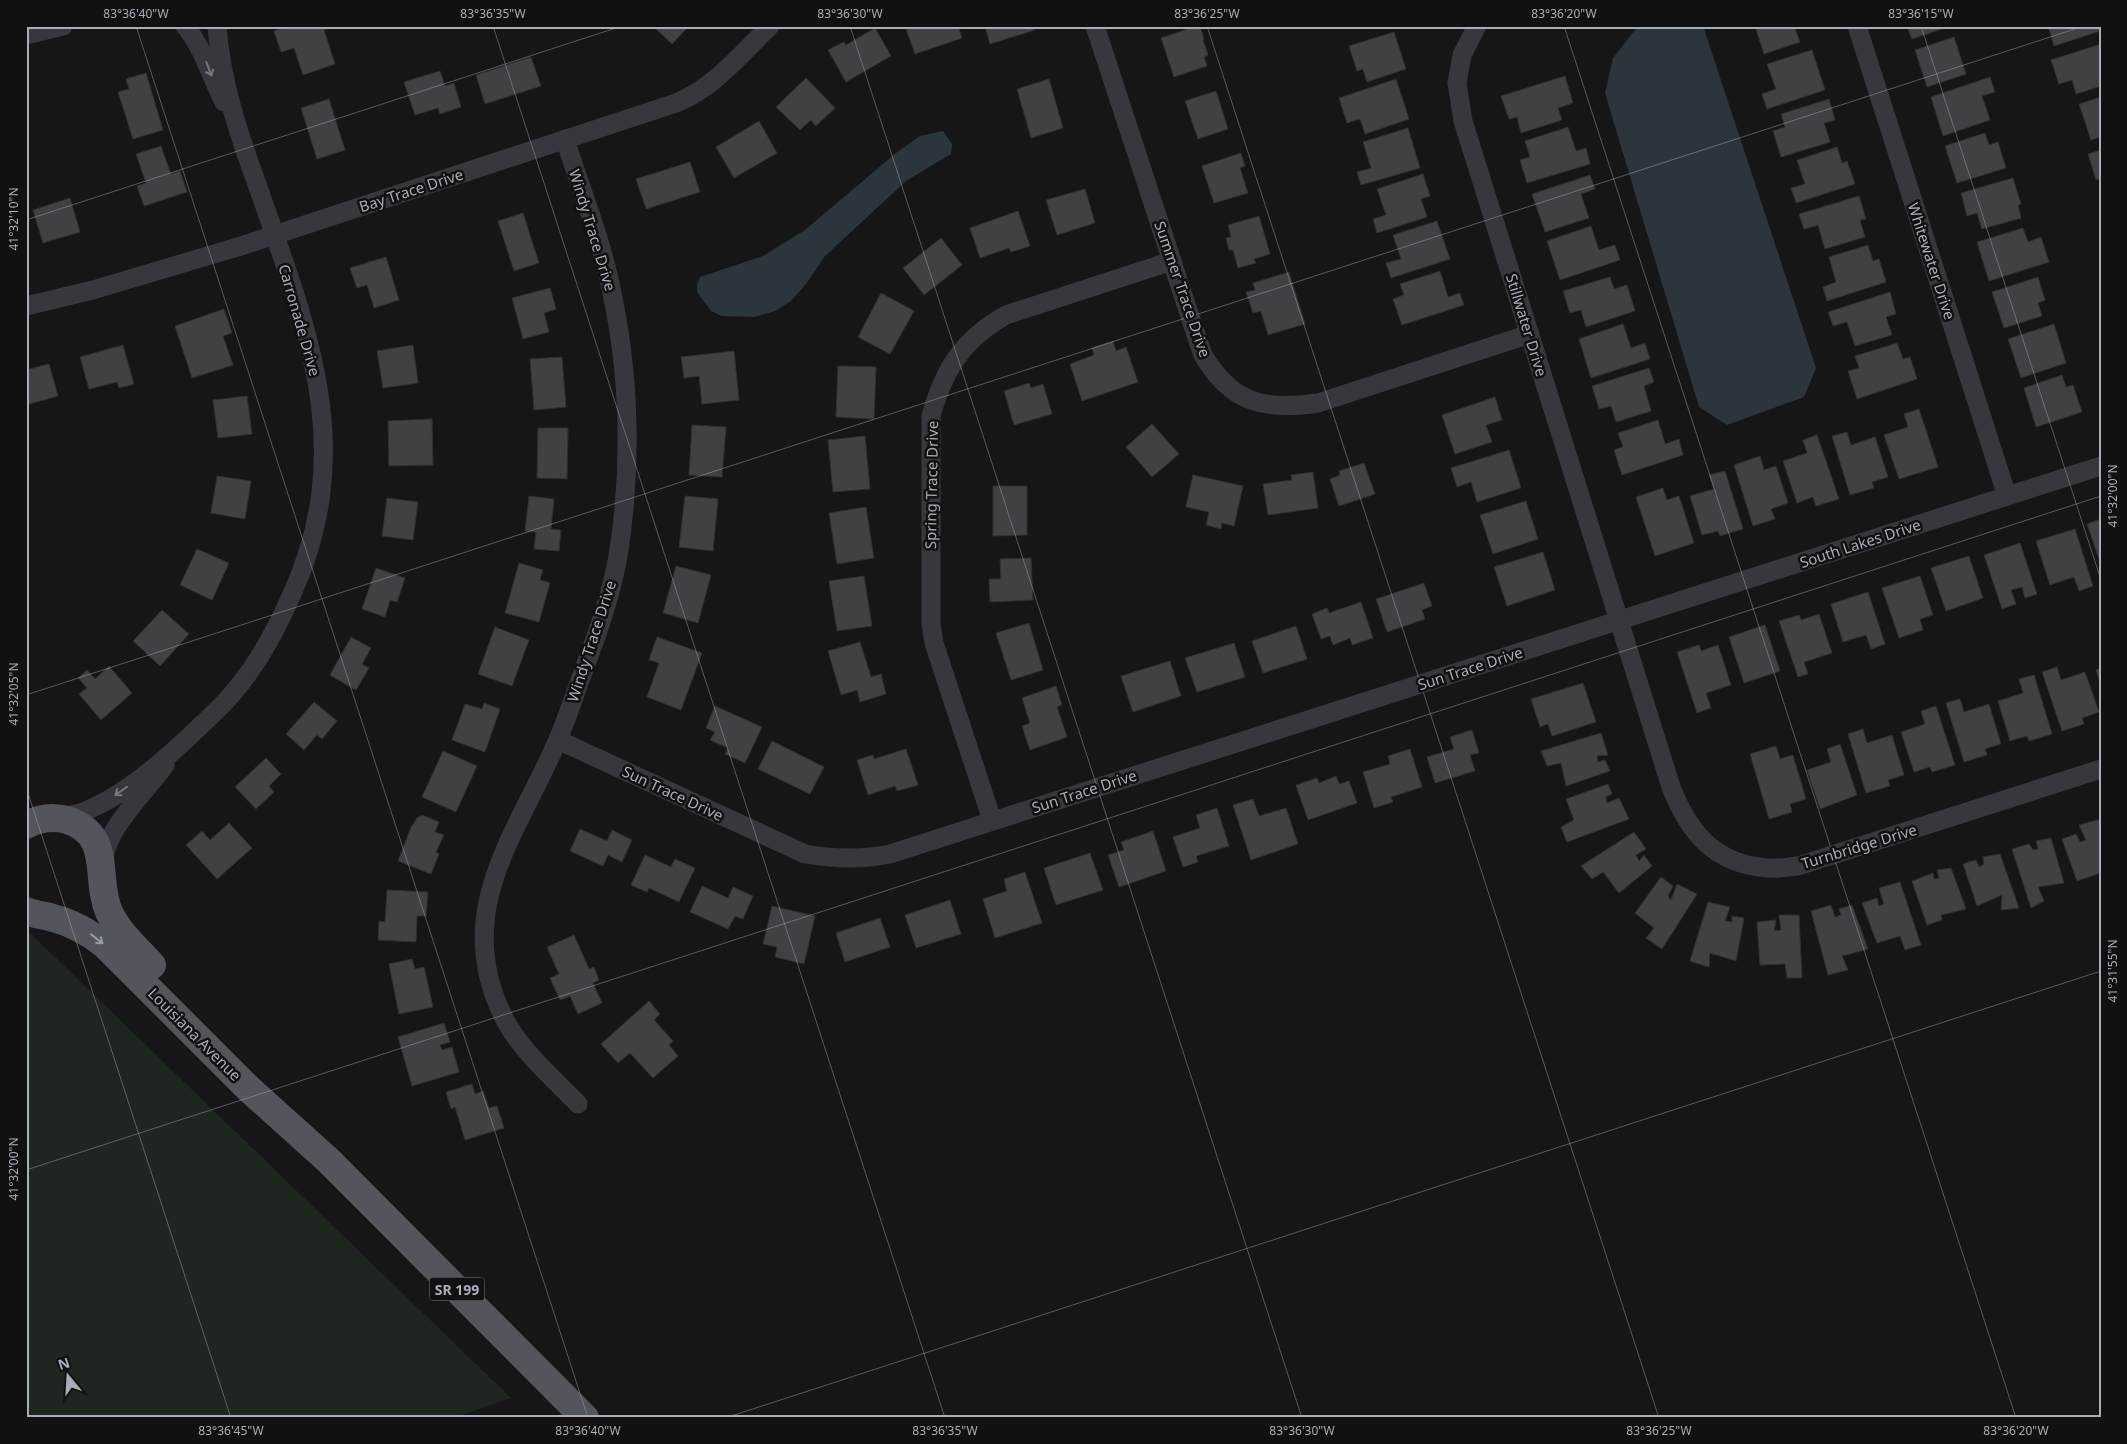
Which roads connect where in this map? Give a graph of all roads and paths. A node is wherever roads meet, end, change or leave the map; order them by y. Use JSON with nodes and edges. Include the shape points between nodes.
{"nodes":[{"id":1,"x":63,"y":26,"type":"edge"},
{"id":2,"x":186,"y":26,"type":"edge"},
{"id":3,"x":217,"y":26,"type":"edge"},
{"id":4,"x":770,"y":26,"type":"edge"},
{"id":5,"x":1095,"y":26,"type":"edge"},
{"id":6,"x":1857,"y":26,"type":"edge"},
{"id":7,"x":1475,"y":28,"type":"edge"},
{"id":8,"x":26,"y":35,"type":"edge"},
{"id":9,"x":234,"y":121,"type":"junction"},
{"id":10,"x":565,"y":139,"type":"junction"},
{"id":11,"x":274,"y":235,"type":"junction"},
{"id":12,"x":1172,"y":261,"type":"junction"},
{"id":13,"x":26,"y":306,"type":"edge"},
{"id":14,"x":1530,"y":334,"type":"junction"},
{"id":15,"x":2101,"y":466,"type":"edge"},
{"id":16,"x":2007,"y":496,"type":"junction"},
{"id":17,"x":1619,"y":620,"type":"junction"},
{"id":18,"x":558,"y":740,"type":"junction"},
{"id":19,"x":174,"y":752,"type":"junction"},
{"id":20,"x":2101,"y":769,"type":"edge"},
{"id":21,"x":38,"y":818,"type":"edge"},
{"id":22,"x":992,"y":820,"type":"junction"},
{"id":23,"x":101,"y":870,"type":"junction"},
{"id":24,"x":26,"y":911,"type":"edge"},
{"id":25,"x":53,"y":918,"type":"junction"},
{"id":26,"x":578,"y":1104,"type":"dead end"},
{"id":27,"x":329,"y":1161,"type":"junction"},
{"id":28,"x":585,"y":1418,"type":"edge"}],
"edges":[{"from":1,"to":8,"type":"street"},
{"from":2,"to":9,"type":"street","name":"Carronade Drive","one_way":true,"via":[[202,51]]},
{"from":3,"to":9,"type":"street","name":"Carronade Drive"},
{"from":4,"to":10,"type":"street","name":"Bay Trace Drive","via":[[692,97]]},
{"from":5,"to":12,"type":"street","name":"Summer Trace Drive"},
{"from":6,"to":16,"type":"street","name":"Whitewater Drive"},
{"from":7,"to":14,"type":"street","name":"Stillwater Drive","via":[[1462,55],[1457,83],[1463,122]]},
{"from":9,"to":11,"type":"street","name":"Carronade Drive"},
{"from":10,"to":11,"type":"street","name":"Bay Trace Drive"},
{"from":10,"to":18,"type":"street","name":"Windy Trace Drive","via":[[612,290],[628,395],[629,454],[618,553],[608,598]]},
{"from":11,"to":13,"type":"street","name":"Bay Trace Drive","via":[[93,290]]},
{"from":11,"to":19,"type":"street","name":"Carronade Drive","via":[[312,355],[321,398],[324,435],[320,501],[302,571],[255,666],[227,700]]},
{"from":12,"to":14,"type":"street","name":"Summer Trace Drive","via":[[1202,353],[1212,371],[1238,394],[1270,406],[1318,403]]},
{"from":12,"to":22,"type":"street","name":"Spring Trace Drive","via":[[1006,315],[990,324],[952,362],[938,393],[931,416],[931,624],[934,643]]},
{"from":14,"to":17,"type":"street","name":"Stillwater Drive"},
{"from":15,"to":16,"type":"street","name":"South Lakes Drive"},
{"from":16,"to":17,"type":"street","name":"South Lakes Drive"},
{"from":17,"to":20,"type":"street","name":"Turnbridge Drive","via":[[1681,813],[1696,835],[1718,852],[1744,865],[1769,868],[1798,866]]},
{"from":17,"to":22,"type":"street","name":"Sun Trace Drive"},
{"from":18,"to":22,"type":"street","name":"Sun Trace Drive","via":[[805,854],[868,858],[890,854]]},
{"from":18,"to":26,"type":"street","name":"Windy Trace Drive","via":[[492,880],[483,938],[494,996],[505,1021],[519,1041]]},
{"from":19,"to":21,"type":"street","name":"Carronade Drive","one_way":true,"via":[[117,794],[89,810]]},
{"from":19,"to":23,"type":"street","name":"Carronade Drive","via":[[112,835]]},
{"from":21,"to":23,"type":"main road","name":"Louisiana Avenue","via":[[75,823],[88,832],[97,846]]},
{"from":23,"to":25,"type":"main road","via":[[95,894],[84,906],[70,915]]},
{"from":23,"to":27,"type":"main road","name":"Louisiana Avenue","via":[[108,910],[116,926]]},
{"from":24,"to":25,"type":"main road","name":"Louisiana Avenue"},
{"from":25,"to":27,"type":"main road","name":"Louisiana Avenue","one_way":true,"via":[[87,931],[106,946],[249,1089]]},
{"from":27,"to":28,"type":"main road","name":"Louisiana Avenue","number":"SR 199"}]}
